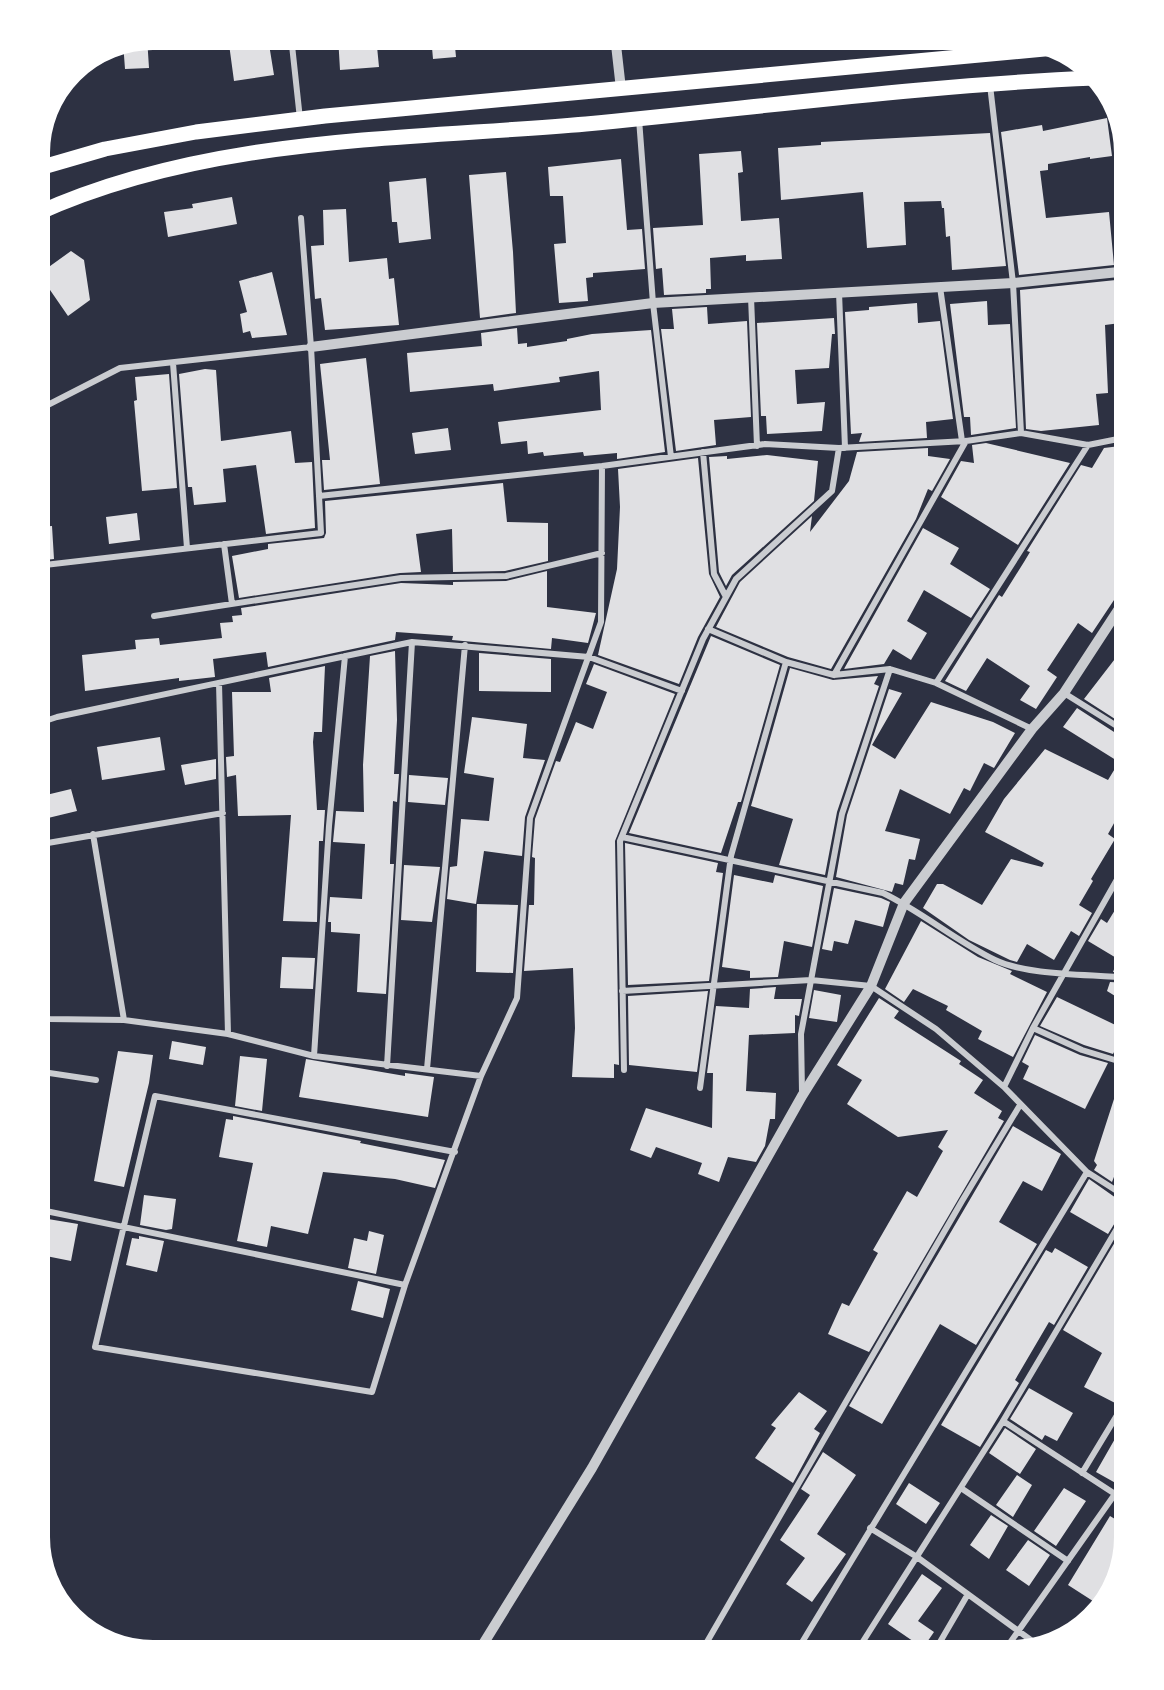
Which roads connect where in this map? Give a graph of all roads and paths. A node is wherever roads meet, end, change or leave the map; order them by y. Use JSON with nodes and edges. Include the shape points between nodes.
{"nodes":[{"id":1,"x":292,"y":46,"type":"edge"},
{"id":2,"x":616,"y":47,"type":"edge"},
{"id":3,"x":992,"y":47,"type":"edge"},
{"id":4,"x":1036,"y":50,"type":"edge"},
{"id":5,"x":993,"y":53,"type":"junction"},
{"id":6,"x":1086,"y":78,"type":"edge"},
{"id":7,"x":990,"y":84,"type":"junction"},
{"id":8,"x":621,"y":89,"type":"junction"},
{"id":9,"x":300,"y":119,"type":"junction"},
{"id":10,"x":639,"y":119,"type":"junction"},
{"id":11,"x":47,"y":166,"type":"edge"},
{"id":12,"x":47,"y":210,"type":"edge"},
{"id":13,"x":301,"y":218,"type":"dead end"},
{"id":14,"x":1118,"y":272,"type":"edge"},
{"id":15,"x":1013,"y":283,"type":"junction"},
{"id":16,"x":940,"y":287,"type":"junction"},
{"id":17,"x":839,"y":292,"type":"junction"},
{"id":18,"x":751,"y":297,"type":"junction"},
{"id":19,"x":653,"y":303,"type":"junction"},
{"id":20,"x":311,"y":347,"type":"junction"},
{"id":21,"x":173,"y":363,"type":"junction"},
{"id":22,"x":47,"y":405,"type":"edge"},
{"id":23,"x":1021,"y":433,"type":"junction"},
{"id":24,"x":1118,"y":439,"type":"edge"},
{"id":25,"x":964,"y":441,"type":"junction"},
{"id":26,"x":757,"y":446,"type":"junction"},
{"id":27,"x":1088,"y":446,"type":"junction"},
{"id":28,"x":842,"y":448,"type":"junction"},
{"id":29,"x":703,"y":452,"type":"junction"},
{"id":30,"x":671,"y":457,"type":"junction"},
{"id":31,"x":602,"y":466,"type":"junction"},
{"id":32,"x":319,"y":496,"type":"junction"},
{"id":33,"x":224,"y":544,"type":"junction"},
{"id":34,"x":187,"y":548,"type":"junction"},
{"id":35,"x":602,"y":553,"type":"junction"},
{"id":36,"x":47,"y":565,"type":"edge"},
{"id":37,"x":725,"y":595,"type":"junction"},
{"id":38,"x":232,"y":604,"type":"junction"},
{"id":39,"x":1118,"y":610,"type":"edge"},
{"id":40,"x":154,"y":616,"type":"dead end"},
{"id":41,"x":708,"y":629,"type":"junction"},
{"id":42,"x":412,"y":642,"type":"junction"},
{"id":43,"x":465,"y":645,"type":"junction"},
{"id":44,"x":345,"y":656,"type":"junction"},
{"id":45,"x":590,"y":657,"type":"junction"},
{"id":46,"x":786,"y":662,"type":"junction"},
{"id":47,"x":890,"y":669,"type":"junction"},
{"id":48,"x":834,"y":675,"type":"junction"},
{"id":49,"x":219,"y":683,"type":"junction"},
{"id":50,"x":936,"y":683,"type":"junction"},
{"id":51,"x":681,"y":691,"type":"junction"},
{"id":52,"x":1064,"y":693,"type":"junction"},
{"id":53,"x":47,"y":722,"type":"edge"},
{"id":54,"x":1118,"y":728,"type":"edge"},
{"id":55,"x":1032,"y":729,"type":"junction"},
{"id":56,"x":223,"y":813,"type":"junction"},
{"id":57,"x":93,"y":834,"type":"junction"},
{"id":58,"x":622,"y":837,"type":"junction"},
{"id":59,"x":47,"y":843,"type":"edge"},
{"id":60,"x":731,"y":859,"type":"junction"},
{"id":61,"x":1118,"y":878,"type":"edge"},
{"id":62,"x":829,"y":883,"type":"junction"},
{"id":63,"x":904,"y":903,"type":"junction"},
{"id":64,"x":1065,"y":972,"type":"junction"},
{"id":65,"x":1118,"y":977,"type":"edge"},
{"id":66,"x":811,"y":980,"type":"junction"},
{"id":67,"x":871,"y":986,"type":"junction"},
{"id":68,"x":714,"y":987,"type":"junction"},
{"id":69,"x":622,"y":991,"type":"junction"},
{"id":70,"x":47,"y":1018,"type":"edge"},
{"id":71,"x":124,"y":1020,"type":"junction"},
{"id":72,"x":1033,"y":1028,"type":"junction"},
{"id":73,"x":228,"y":1034,"type":"junction"},
{"id":74,"x":314,"y":1056,"type":"junction"},
{"id":75,"x":1118,"y":1061,"type":"edge"},
{"id":76,"x":387,"y":1066,"type":"junction"},
{"id":77,"x":427,"y":1070,"type":"junction"},
{"id":78,"x":624,"y":1070,"type":"dead end"},
{"id":79,"x":47,"y":1073,"type":"edge"},
{"id":80,"x":481,"y":1076,"type":"junction"},
{"id":81,"x":96,"y":1080,"type":"dead end"},
{"id":82,"x":1004,"y":1087,"type":"junction"},
{"id":83,"x":700,"y":1088,"type":"dead end"},
{"id":84,"x":802,"y":1096,"type":"junction"},
{"id":85,"x":1020,"y":1106,"type":"junction"},
{"id":86,"x":455,"y":1152,"type":"junction"},
{"id":87,"x":1087,"y":1172,"type":"junction"},
{"id":88,"x":1118,"y":1192,"type":"edge"},
{"id":89,"x":47,"y":1211,"type":"edge"},
{"id":90,"x":125,"y":1227,"type":"junction"},
{"id":91,"x":1118,"y":1227,"type":"edge"},
{"id":92,"x":405,"y":1285,"type":"junction"},
{"id":93,"x":1118,"y":1414,"type":"edge"},
{"id":94,"x":1003,"y":1421,"type":"junction"},
{"id":95,"x":1082,"y":1473,"type":"junction"},
{"id":96,"x":960,"y":1488,"type":"junction"},
{"id":97,"x":870,"y":1528,"type":"junction"},
{"id":98,"x":917,"y":1557,"type":"junction"},
{"id":99,"x":1068,"y":1561,"type":"junction"},
{"id":100,"x":968,"y":1594,"type":"junction"},
{"id":101,"x":1018,"y":1631,"type":"junction"},
{"id":102,"x":1033,"y":1641,"type":"edge"},
{"id":103,"x":486,"y":1643,"type":"edge"},
{"id":104,"x":706,"y":1644,"type":"edge"},
{"id":105,"x":801,"y":1644,"type":"edge"},
{"id":106,"x":862,"y":1644,"type":"edge"},
{"id":107,"x":939,"y":1644,"type":"edge"},
{"id":108,"x":1009,"y":1644,"type":"edge"}],
"edges":[{"from":1,"to":9,"type":"street"},
{"from":2,"to":8,"type":"street"},
{"from":3,"to":5,"type":"street"},
{"from":4,"to":5,"type":"main road"},
{"from":5,"to":8,"type":"main road"},
{"from":6,"to":7,"type":"main road"},
{"from":7,"to":10,"type":"main road"},
{"from":7,"to":15,"type":"street"},
{"from":8,"to":9,"type":"main road"},
{"from":9,"to":11,"type":"main road","via":[[127,144]]},
{"from":10,"to":12,"type":"main road","via":[[326,144],[198,162],[125,179]]},
{"from":10,"to":19,"type":"street"},
{"from":13,"to":20,"type":"street"},
{"from":14,"to":15,"type":"street"},
{"from":15,"to":16,"type":"street"},
{"from":15,"to":23,"type":"street"},
{"from":16,"to":17,"type":"street"},
{"from":16,"to":25,"type":"street"},
{"from":17,"to":18,"type":"street"},
{"from":17,"to":28,"type":"street"},
{"from":18,"to":19,"type":"street"},
{"from":18,"to":26,"type":"street"},
{"from":19,"to":20,"type":"street"},
{"from":19,"to":30,"type":"street"},
{"from":20,"to":21,"type":"street"},
{"from":20,"to":32,"type":"street"},
{"from":21,"to":22,"type":"street","via":[[120,368]]},
{"from":21,"to":34,"type":"street"},
{"from":23,"to":25,"type":"street"},
{"from":23,"to":27,"type":"street"},
{"from":24,"to":27,"type":"street"},
{"from":25,"to":28,"type":"street"},
{"from":25,"to":48,"type":"street"},
{"from":26,"to":28,"type":"street"},
{"from":26,"to":29,"type":"street"},
{"from":27,"to":50,"type":"street"},
{"from":28,"to":37,"type":"street","via":[[832,491],[736,579]]},
{"from":29,"to":30,"type":"street"},
{"from":29,"to":37,"type":"street","via":[[714,574]]},
{"from":30,"to":31,"type":"street"},
{"from":31,"to":32,"type":"street"},
{"from":31,"to":35,"type":"street"},
{"from":32,"to":33,"type":"street","via":[[321,533]]},
{"from":33,"to":34,"type":"street"},
{"from":33,"to":38,"type":"street"},
{"from":34,"to":36,"type":"street"},
{"from":35,"to":38,"type":"street","via":[[506,576],[401,578]]},
{"from":35,"to":45,"type":"street","via":[[601,622]]},
{"from":37,"to":41,"type":"street"},
{"from":38,"to":40,"type":"street"},
{"from":39,"to":52,"type":"street"},
{"from":41,"to":46,"type":"street"},
{"from":41,"to":51,"type":"street"},
{"from":42,"to":43,"type":"street"},
{"from":42,"to":44,"type":"street"},
{"from":42,"to":76,"type":"street"},
{"from":43,"to":45,"type":"street"},
{"from":43,"to":77,"type":"street"},
{"from":44,"to":49,"type":"street"},
{"from":44,"to":74,"type":"street"},
{"from":45,"to":51,"type":"street"},
{"from":45,"to":80,"type":"street","via":[[530,818],[517,998]]},
{"from":46,"to":48,"type":"street"},
{"from":46,"to":60,"type":"street"},
{"from":47,"to":48,"type":"street"},
{"from":47,"to":50,"type":"street"},
{"from":47,"to":62,"type":"street","via":[[843,814]]},
{"from":49,"to":53,"type":"street"},
{"from":49,"to":56,"type":"street"},
{"from":50,"to":55,"type":"street"},
{"from":51,"to":58,"type":"street"},
{"from":52,"to":54,"type":"street"},
{"from":52,"to":55,"type":"street"},
{"from":55,"to":63,"type":"street"},
{"from":56,"to":57,"type":"street"},
{"from":56,"to":73,"type":"street"},
{"from":57,"to":59,"type":"street"},
{"from":57,"to":71,"type":"street"},
{"from":58,"to":60,"type":"street"},
{"from":58,"to":69,"type":"street"},
{"from":60,"to":62,"type":"street"},
{"from":60,"to":68,"type":"street"},
{"from":61,"to":64,"type":"street"},
{"from":62,"to":63,"type":"street","via":[[883,893]]},
{"from":62,"to":66,"type":"street"},
{"from":63,"to":64,"type":"street","via":[[996,960],[1032,971]]},
{"from":63,"to":67,"type":"street"},
{"from":64,"to":65,"type":"street"},
{"from":64,"to":72,"type":"street"},
{"from":66,"to":67,"type":"street"},
{"from":66,"to":68,"type":"street"},
{"from":66,"to":84,"type":"street","via":[[801,1034]]},
{"from":67,"to":82,"type":"street","via":[[936,1029]]},
{"from":67,"to":84,"type":"street"},
{"from":68,"to":69,"type":"street"},
{"from":68,"to":83,"type":"street"},
{"from":69,"to":78,"type":"street"},
{"from":70,"to":71,"type":"street"},
{"from":71,"to":73,"type":"street"},
{"from":72,"to":75,"type":"street"},
{"from":72,"to":82,"type":"street"},
{"from":73,"to":74,"type":"street"},
{"from":74,"to":76,"type":"street"},
{"from":76,"to":77,"type":"street"},
{"from":77,"to":80,"type":"street"},
{"from":79,"to":81,"type":"street"},
{"from":80,"to":86,"type":"street"},
{"from":82,"to":85,"type":"street"},
{"from":84,"to":103,"type":"street","via":[[592,1468]]},
{"from":85,"to":87,"type":"street"},
{"from":85,"to":104,"type":"street"},
{"from":86,"to":90,"type":"street","via":[[155,1096]]},
{"from":86,"to":92,"type":"street"},
{"from":87,"to":88,"type":"street"},
{"from":87,"to":97,"type":"street"},
{"from":89,"to":90,"type":"street"},
{"from":90,"to":92,"type":"street"},
{"from":90,"to":92,"type":"street","via":[[95,1347],[372,1392]]},
{"from":91,"to":94,"type":"street"},
{"from":93,"to":95,"type":"street"},
{"from":94,"to":95,"type":"street"},
{"from":94,"to":96,"type":"street"},
{"from":95,"to":99,"type":"street","via":[[1115,1494]]},
{"from":96,"to":98,"type":"street"},
{"from":96,"to":99,"type":"street"},
{"from":97,"to":98,"type":"street"},
{"from":97,"to":105,"type":"street"},
{"from":98,"to":100,"type":"street"},
{"from":98,"to":106,"type":"street"},
{"from":99,"to":101,"type":"street"},
{"from":100,"to":101,"type":"street"},
{"from":100,"to":107,"type":"street"},
{"from":101,"to":102,"type":"street"},
{"from":101,"to":108,"type":"street"}]}
